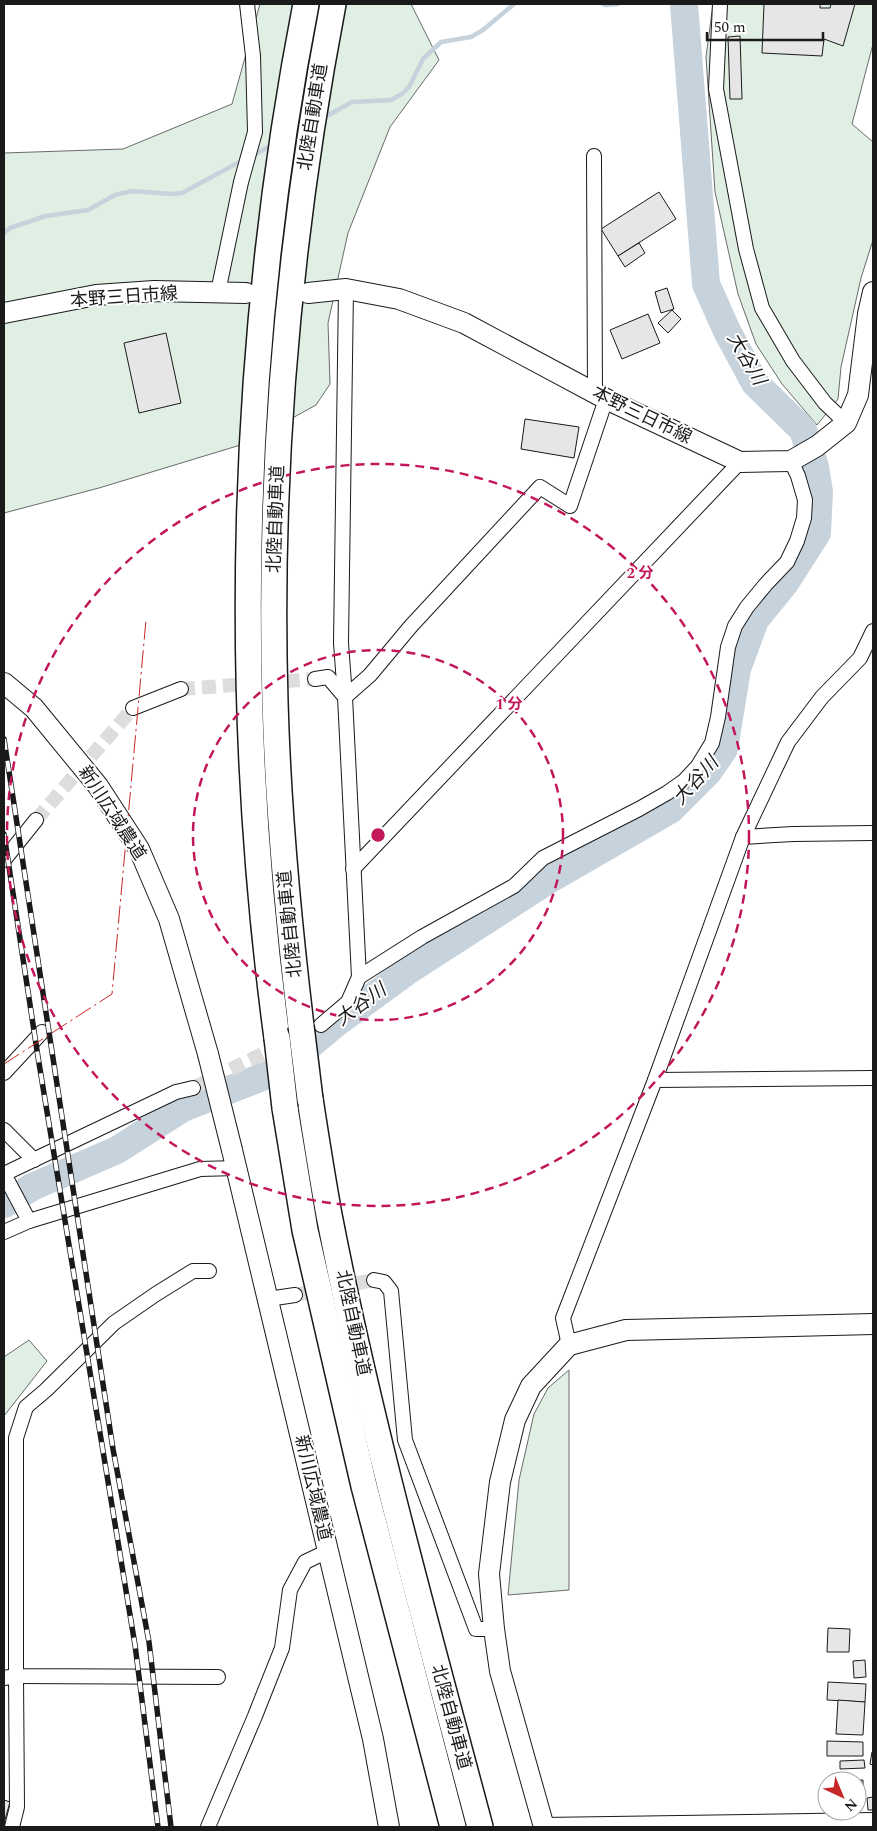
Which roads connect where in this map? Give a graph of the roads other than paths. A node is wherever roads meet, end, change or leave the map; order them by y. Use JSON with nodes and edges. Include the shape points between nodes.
{"nodes":[{"id":1,"x":247,"y":4,"type":"edge"},
{"id":2,"x":306,"y":4,"type":"edge"},
{"id":3,"x":333,"y":4,"type":"edge"},
{"id":4,"x":720,"y":4,"type":"edge"},
{"id":5,"x":594,"y":156,"type":"dead end"},
{"id":6,"x":346,"y":289,"type":"junction"},
{"id":7,"x":218,"y":292,"type":"junction"},
{"id":8,"x":873,"y":292,"type":"edge"},
{"id":9,"x":246,"y":293,"type":"dead end"},
{"id":10,"x":308,"y":293,"type":"dead end"},
{"id":11,"x":4,"y":313,"type":"edge"},
{"id":12,"x":601,"y":397,"type":"junction"},
{"id":13,"x":846,"y":424,"type":"junction"},
{"id":14,"x":791,"y":461,"type":"junction"},
{"id":15,"x":740,"y":462,"type":"junction"},
{"id":16,"x":873,"y":631,"type":"edge"},
{"id":17,"x":315,"y":679,"type":"tunnel mouth"},
{"id":18,"x":4,"y":683,"type":"edge"},
{"id":19,"x":181,"y":689,"type":"tunnel mouth"},
{"id":20,"x":346,"y":697,"type":"junction"},
{"id":21,"x":133,"y":708,"type":"tunnel mouth"},
{"id":22,"x":36,"y":820,"type":"tunnel mouth"},
{"id":23,"x":873,"y":833,"type":"edge"},
{"id":24,"x":743,"y":837,"type":"junction"},
{"id":25,"x":4,"y":860,"type":"edge"},
{"id":26,"x":353,"y":869,"type":"junction"},
{"id":27,"x":359,"y":977,"type":"junction"},
{"id":28,"x":311,"y":1025,"type":"junction"},
{"id":29,"x":42,"y":1032,"type":"dead end"},
{"id":30,"x":4,"y":1073,"type":"edge"},
{"id":31,"x":873,"y":1078,"type":"edge"},
{"id":32,"x":655,"y":1080,"type":"junction"},
{"id":33,"x":193,"y":1088,"type":"tunnel mouth"},
{"id":34,"x":4,"y":1130,"type":"edge"},
{"id":35,"x":235,"y":1159,"type":"junction"},
{"id":36,"x":34,"y":1160,"type":"junction"},
{"id":37,"x":4,"y":1174,"type":"edge"},
{"id":38,"x":29,"y":1221,"type":"junction"},
{"id":39,"x":4,"y":1232,"type":"edge"},
{"id":40,"x":209,"y":1271,"type":"dead end"},
{"id":41,"x":374,"y":1280,"type":"dead end"},
{"id":42,"x":295,"y":1295,"type":"tunnel mouth"},
{"id":43,"x":268,"y":1299,"type":"junction"},
{"id":44,"x":873,"y":1324,"type":"edge"},
{"id":45,"x":570,"y":1345,"type":"junction"},
{"id":46,"x":328,"y":1551,"type":"junction"},
{"id":47,"x":494,"y":1629,"type":"junction"},
{"id":48,"x":10,"y":1677,"type":"edge"},
{"id":49,"x":218,"y":1677,"type":"dead end"},
{"id":50,"x":873,"y":1820,"type":"edge"},
{"id":51,"x":543,"y":1826,"type":"edge"},
{"id":52,"x":12,"y":1827,"type":"edge"},
{"id":53,"x":208,"y":1827,"type":"edge"},
{"id":54,"x":389,"y":1827,"type":"edge"},
{"id":55,"x":453,"y":1827,"type":"edge"},
{"id":56,"x":480,"y":1827,"type":"edge"}],
"edges":[{"from":1,"to":7,"type":"street","via":[[253,56],[255,132]]},
{"from":2,"to":55,"type":"highway","name":"北陸自動車道","bridge":true,"via":[[277,178],[262,306],[253,431],[249,704],[256,837],[267,964],[285,1108],[305,1230],[361,1477]]},
{"from":3,"to":28,"type":"highway","name":"北陸自動車道","via":[[302,194],[288,311],[274,578],[275,711],[281,832],[292,952]]},
{"from":4,"to":13,"type":"street","via":[[716,89],[746,249],[762,308],[793,361],[825,403]]},
{"from":5,"to":12,"type":"street"},
{"from":6,"to":10,"type":"street","name":"本野三日市線"},
{"from":6,"to":12,"type":"street","name":"本野三日市線","via":[[399,299],[464,323]]},
{"from":6,"to":20,"type":"street","via":[[341,643]]},
{"from":7,"to":9,"type":"street","name":"本野三日市線"},
{"from":7,"to":11,"type":"street","name":"本野三日市線","via":[[154,291],[96,295]]},
{"from":8,"to":13,"type":"street","via":[[858,395]]},
{"from":12,"to":15,"type":"street","name":"本野三日市線"},
{"from":12,"to":20,"type":"street","via":[[570,506],[540,487],[370,675]]},
{"from":13,"to":14,"type":"street","name":"本野三日市線"},
{"from":14,"to":15,"type":"street","name":"本野三日市線"},
{"from":14,"to":27,"type":"street","via":[[805,500],[797,541],[787,562],[761,590],[736,626],[728,647],[712,743],[698,766],[668,793],[543,858],[514,886],[422,936]]},
{"from":15,"to":26,"type":"street"},
{"from":16,"to":24,"type":"street","via":[[860,658],[822,697],[788,742]]},
{"from":17,"to":20,"type":"street","via":[[328,677]]},
{"from":18,"to":35,"type":"street","name":"新川広域農道","bridge":true,"via":[[34,708],[98,786],[139,849],[169,918]]},
{"from":19,"to":21,"type":"street"},
{"from":20,"to":26,"type":"street"},
{"from":22,"to":25,"type":"street"},
{"from":23,"to":24,"type":"street"},
{"from":24,"to":32,"type":"street"},
{"from":26,"to":27,"type":"street"},
{"from":27,"to":28,"type":"street","via":[[348,1002]]},
{"from":28,"to":56,"type":"highway","name":"北陸自動車道","bridge":true,"via":[[310,1099],[329,1215],[395,1501]]},
{"from":29,"to":30,"type":"street"},
{"from":31,"to":32,"type":"street"},
{"from":32,"to":45,"type":"street","via":[[563,1318]]},
{"from":33,"to":36,"type":"street","via":[[176,1092]]},
{"from":34,"to":36,"type":"street"},
{"from":35,"to":38,"type":"street"},
{"from":35,"to":43,"type":"street","name":"新川広域農道"},
{"from":36,"to":37,"type":"street"},
{"from":37,"to":38,"type":"street"},
{"from":38,"to":39,"type":"street"},
{"from":40,"to":48,"type":"street","via":[[193,1271],[114,1323],[26,1407],[16,1438]]},
{"from":41,"to":47,"type":"street","via":[[384,1282],[391,1291],[405,1440],[476,1630]]},
{"from":42,"to":43,"type":"street"},
{"from":43,"to":46,"type":"street","name":"新川広域農道"},
{"from":44,"to":45,"type":"street","via":[[626,1330]]},
{"from":45,"to":47,"type":"street","via":[[531,1386],[515,1420],[500,1482],[489,1574]]},
{"from":46,"to":53,"type":"street","via":[[305,1562],[290,1590],[282,1648]]},
{"from":46,"to":54,"type":"street","name":"新川広域農道","via":[[373,1739]]},
{"from":47,"to":51,"type":"street","via":[[500,1671]]},
{"from":48,"to":49,"type":"street"},
{"from":48,"to":52,"type":"street","via":[[17,1807]]},
{"from":50,"to":51,"type":"street"}]}
